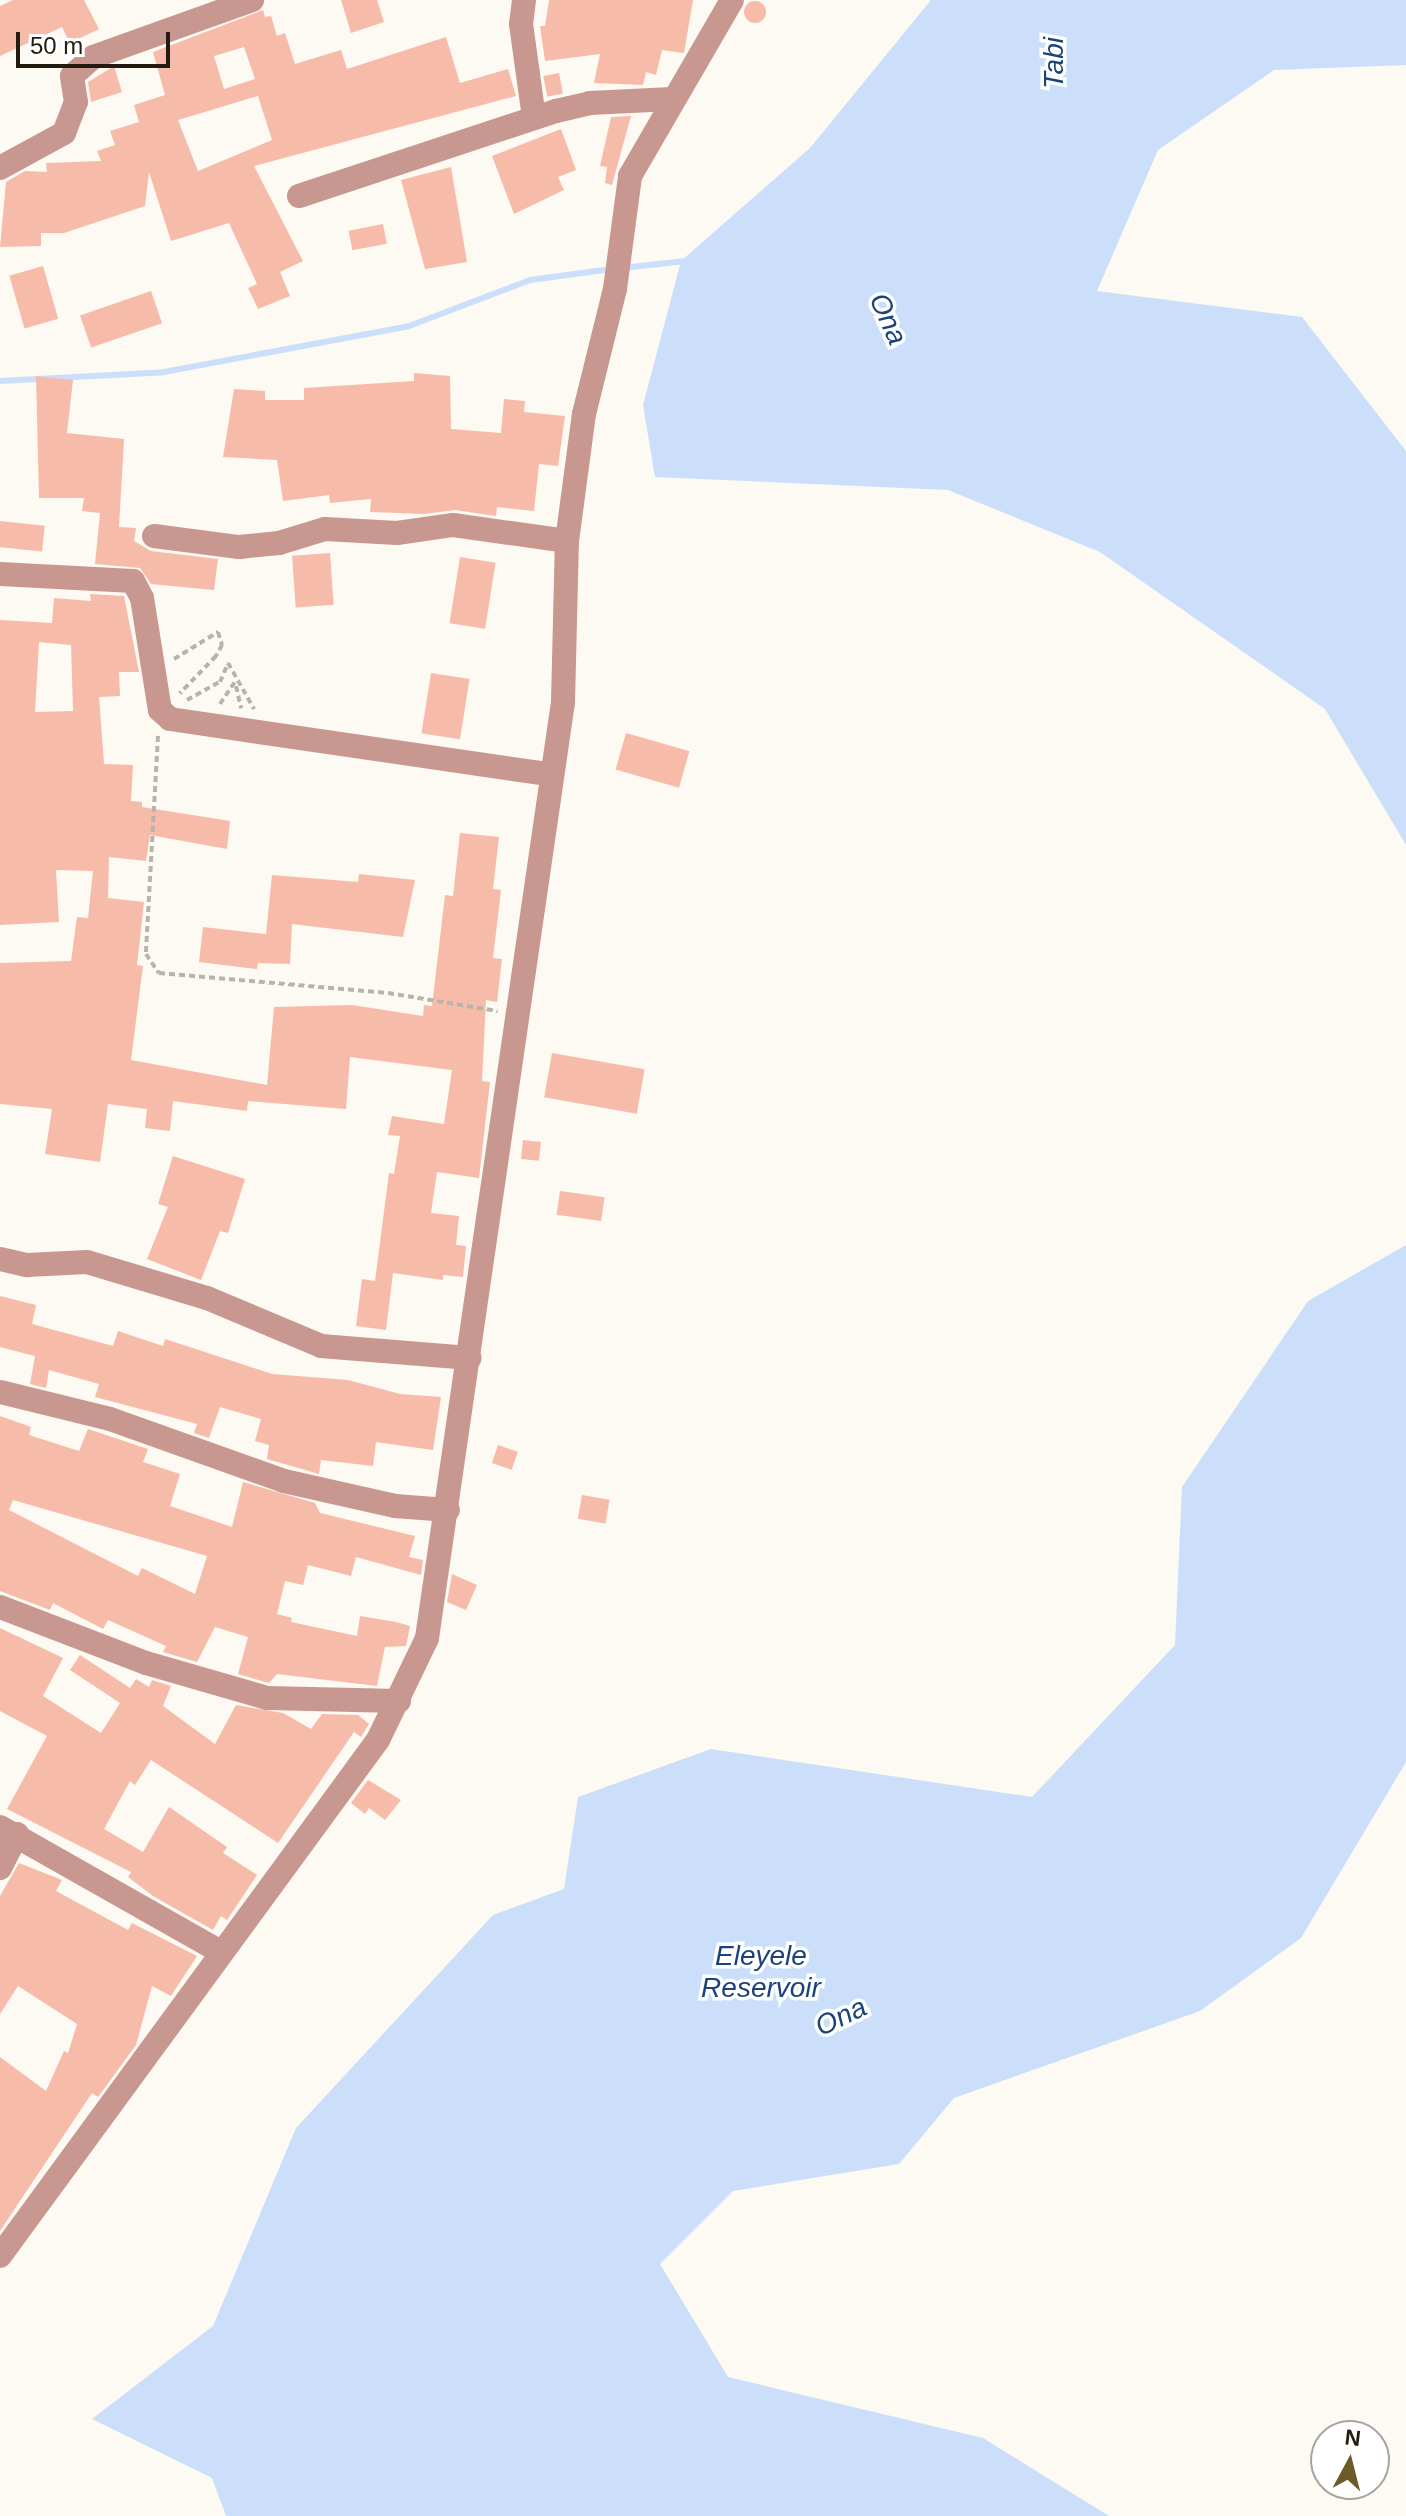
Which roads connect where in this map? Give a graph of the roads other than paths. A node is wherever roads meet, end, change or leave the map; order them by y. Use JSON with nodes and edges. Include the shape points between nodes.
{"nodes":[{"id":1,"x":252,"y":0,"type":"edge"},
{"id":2,"x":524,"y":0,"type":"edge"},
{"id":3,"x":732,"y":0,"type":"edge"},
{"id":4,"x":672,"y":99,"type":"junction"},
{"id":5,"x":534,"y":118,"type":"junction"},
{"id":6,"x":0,"y":168,"type":"edge"},
{"id":7,"x":299,"y":196,"type":"dead end"},
{"id":8,"x":154,"y":536,"type":"dead end"},
{"id":9,"x":567,"y":541,"type":"junction"},
{"id":10,"x":0,"y":574,"type":"edge"},
{"id":11,"x":552,"y":775,"type":"junction"},
{"id":12,"x":0,"y":1259,"type":"edge"},
{"id":13,"x":470,"y":1358,"type":"junction"},
{"id":14,"x":0,"y":1392,"type":"edge"},
{"id":15,"x":448,"y":1510,"type":"junction"},
{"id":16,"x":0,"y":1607,"type":"edge"},
{"id":17,"x":399,"y":1701,"type":"junction"},
{"id":18,"x":8,"y":1830,"type":"edge"},
{"id":19,"x":0,"y":1868,"type":"edge"},
{"id":20,"x":219,"y":1951,"type":"junction"},
{"id":21,"x":0,"y":2256,"type":"edge"}],
"edges":[{"from":1,"to":6,"type":"street","via":[[93,57],[72,76],[76,102],[64,133]]},
{"from":2,"to":5,"type":"street","via":[[521,24]]},
{"from":3,"to":4,"type":"street"},
{"from":4,"to":5,"type":"street","via":[[590,103]]},
{"from":4,"to":9,"type":"street","via":[[630,176],[615,289],[584,414]]},
{"from":5,"to":7,"type":"street"},
{"from":8,"to":9,"type":"street","via":[[239,547],[279,543],[325,529],[397,533],[453,525]]},
{"from":9,"to":11,"type":"street","via":[[563,702]]},
{"from":10,"to":11,"type":"street","via":[[133,581],[142,598],[165,714]]},
{"from":11,"to":13,"type":"street"},
{"from":12,"to":13,"type":"street","via":[[27,1265],[87,1262],[207,1298],[321,1346]]},
{"from":13,"to":15,"type":"street"},
{"from":14,"to":15,"type":"street","via":[[110,1419],[284,1481],[395,1506]]},
{"from":15,"to":17,"type":"street","via":[[427,1638]]},
{"from":16,"to":17,"type":"street","via":[[146,1663],[267,1698]]},
{"from":17,"to":20,"type":"street","via":[[378,1740]]},
{"from":18,"to":19,"type":"street"},
{"from":18,"to":20,"type":"street"},
{"from":20,"to":21,"type":"street","via":[[122,2095]]}]}
